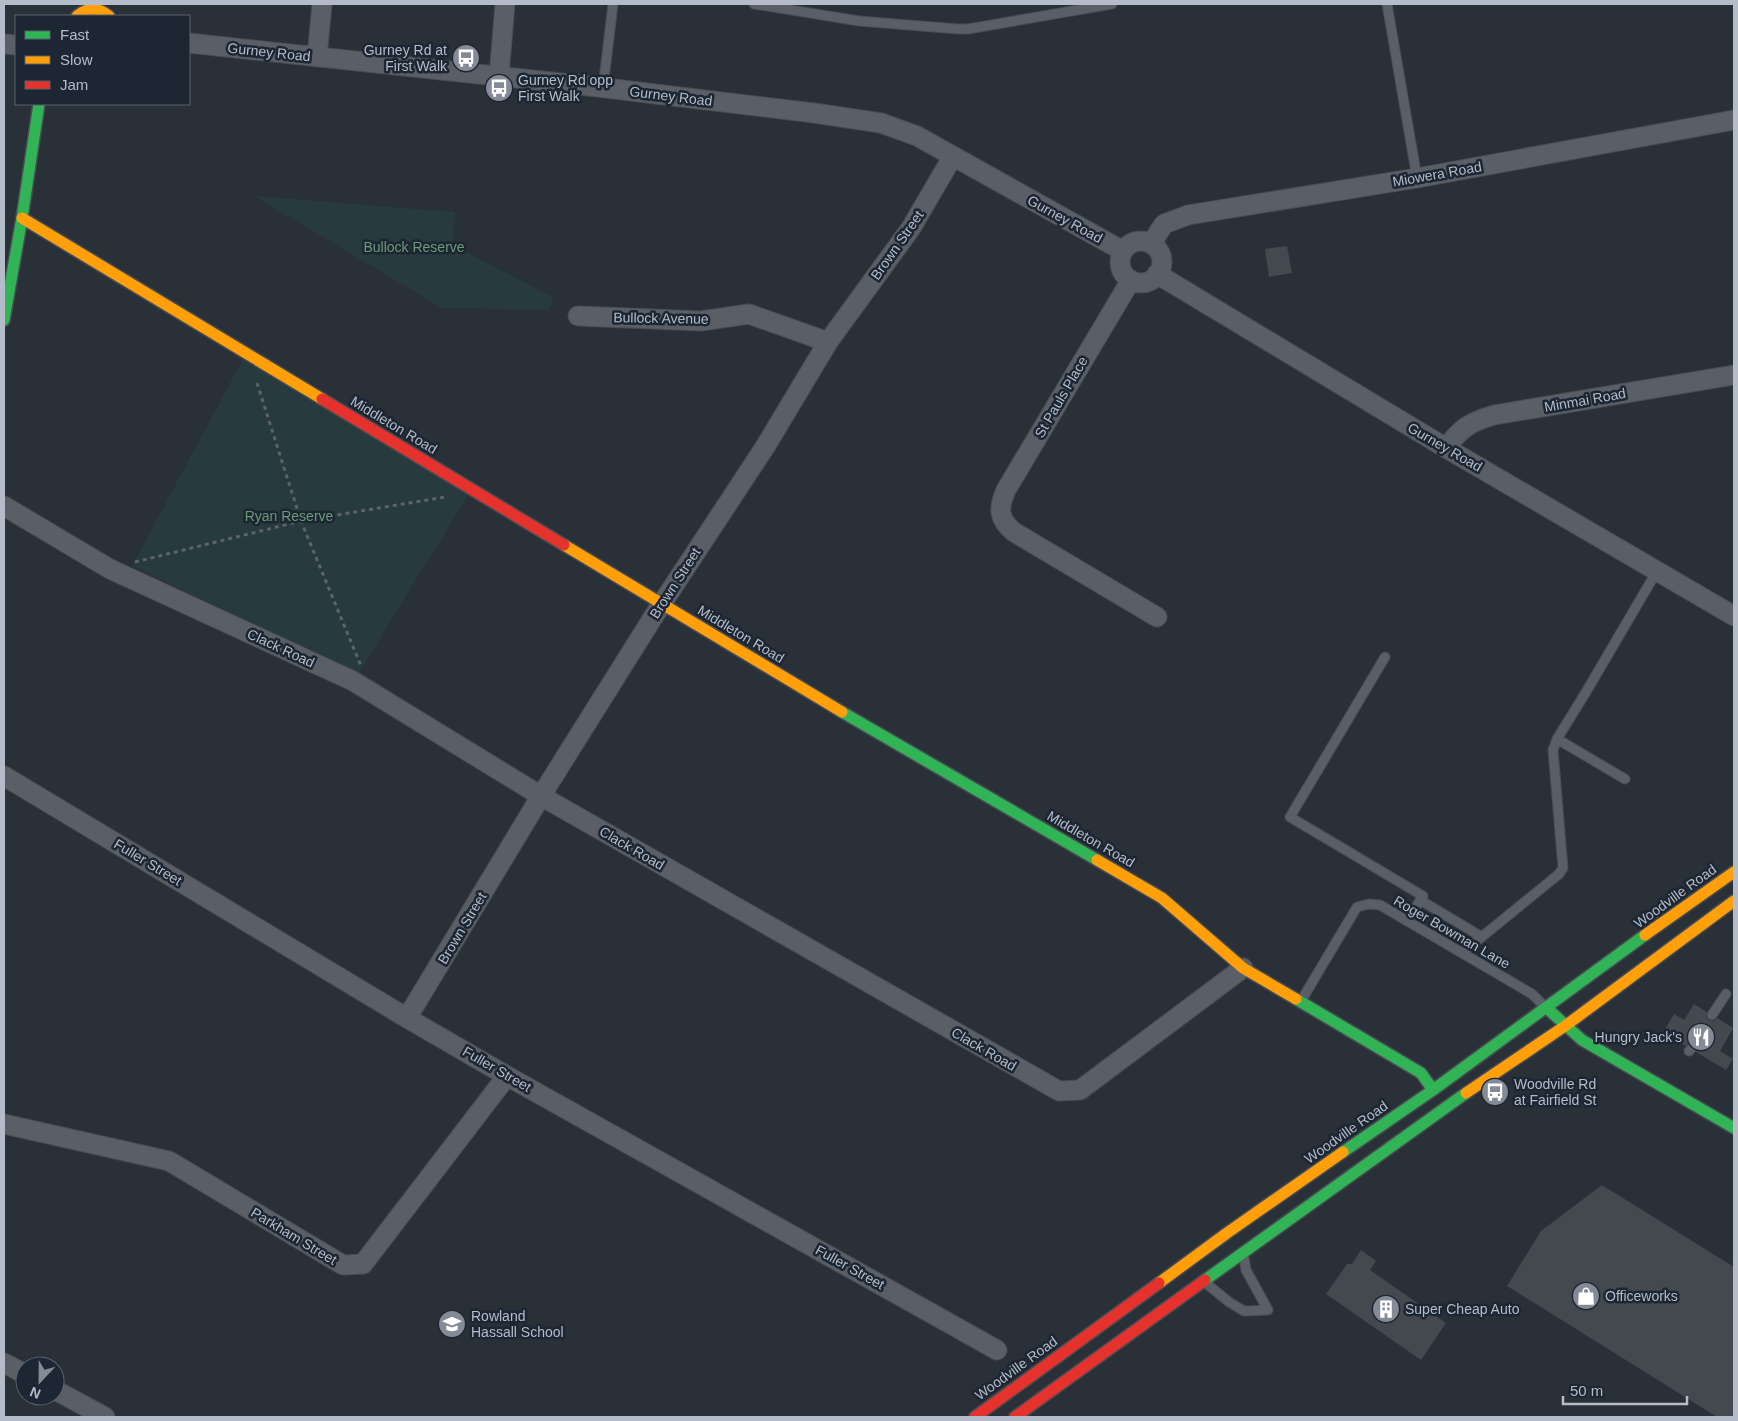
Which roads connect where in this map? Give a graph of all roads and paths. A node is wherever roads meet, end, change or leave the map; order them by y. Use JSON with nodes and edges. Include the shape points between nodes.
{"nodes":[{"id":1,"x":322,"y":4,"type":"edge"},
{"id":2,"x":505,"y":4,"type":"edge"},
{"id":3,"x":613,"y":4,"type":"edge"},
{"id":4,"x":754,"y":4,"type":"edge"},
{"id":5,"x":1112,"y":4,"type":"edge"},
{"id":6,"x":1387,"y":4,"type":"edge"},
{"id":7,"x":94,"y":6,"type":"edge"},
{"id":8,"x":79,"y":15,"type":"edge"},
{"id":9,"x":108,"y":15,"type":"edge"},
{"id":10,"x":190,"y":43,"type":"edge"},
{"id":11,"x":317,"y":57,"type":"junction"},
{"id":12,"x":498,"y":76,"type":"junction"},
{"id":13,"x":603,"y":88,"type":"junction"},
{"id":14,"x":39,"y":105,"type":"edge"},
{"id":15,"x":1734,"y":120,"type":"edge"},
{"id":16,"x":953,"y":156,"type":"junction"},
{"id":17,"x":1417,"y":178,"type":"junction"},
{"id":18,"x":22,"y":218,"type":"junction"},
{"id":19,"x":1151,"y":244,"type":"junction"},
{"id":20,"x":1123,"y":251,"type":"junction"},
{"id":21,"x":1157,"y":274,"type":"junction"},
{"id":22,"x":1131,"y":280,"type":"junction"},
{"id":23,"x":578,"y":316,"type":"dead end"},
{"id":24,"x":4,"y":320,"type":"edge"},
{"id":25,"x":828,"y":342,"type":"junction"},
{"id":26,"x":1734,"y":374,"type":"edge"},
{"id":27,"x":257,"y":382,"type":"dead end"},
{"id":28,"x":1446,"y":448,"type":"junction"},
{"id":29,"x":447,"y":497,"type":"dead end"},
{"id":30,"x":4,"y":506,"type":"edge"},
{"id":31,"x":301,"y":522,"type":"junction"},
{"id":32,"x":110,"y":568,"type":"junction"},
{"id":33,"x":1657,"y":571,"type":"junction"},
{"id":34,"x":662,"y":604,"type":"junction"},
{"id":35,"x":1734,"y":616,"type":"edge"},
{"id":36,"x":1157,"y":617,"type":"dead end"},
{"id":37,"x":1385,"y":657,"type":"dead end"},
{"id":38,"x":370,"y":692,"type":"junction"},
{"id":39,"x":1557,"y":739,"type":"junction"},
{"id":40,"x":4,"y":776,"type":"edge"},
{"id":41,"x":1625,"y":780,"type":"dead end"},
{"id":42,"x":540,"y":796,"type":"junction"},
{"id":43,"x":1734,"y":872,"type":"edge"},
{"id":44,"x":1420,"y":900,"type":"junction"},
{"id":45,"x":1734,"y":901,"type":"edge"},
{"id":46,"x":1407,"y":921,"type":"junction"},
{"id":47,"x":1482,"y":937,"type":"junction"},
{"id":48,"x":1462,"y":953,"type":"junction"},
{"id":49,"x":1244,"y":968,"type":"junction"},
{"id":50,"x":1726,"y":994,"type":"dead end"},
{"id":51,"x":1300,"y":1002,"type":"junction"},
{"id":52,"x":1545,"y":1007,"type":"junction"},
{"id":53,"x":1712,"y":1015,"type":"dead end"},
{"id":54,"x":407,"y":1018,"type":"junction"},
{"id":55,"x":1565,"y":1026,"type":"junction"},
{"id":56,"x":508,"y":1076,"type":"junction"},
{"id":57,"x":1433,"y":1090,"type":"junction"},
{"id":58,"x":4,"y":1124,"type":"edge"},
{"id":59,"x":1734,"y":1128,"type":"edge"},
{"id":60,"x":1243,"y":1253,"type":"junction"},
{"id":61,"x":1203,"y":1281,"type":"junction"},
{"id":62,"x":997,"y":1350,"type":"dead end"},
{"id":63,"x":65,"y":1395,"type":"edge"},
{"id":64,"x":105,"y":1417,"type":"edge"},
{"id":65,"x":975,"y":1417,"type":"edge"},
{"id":66,"x":1015,"y":1417,"type":"edge"}],
"edges":[{"from":1,"to":11,"type":"street"},
{"from":2,"to":12,"type":"street"},
{"from":3,"to":13,"type":"lane"},
{"from":4,"to":5,"type":"lane","via":[[870,22],[968,29]]},
{"from":6,"to":17,"type":"lane"},
{"from":7,"to":8,"type":"main road"},
{"from":7,"to":9,"type":"main road"},
{"from":10,"to":11,"type":"street","name":"Gurney Road"},
{"from":11,"to":12,"type":"street","name":"Gurney Road"},
{"from":12,"to":13,"type":"street","name":"Gurney Road"},
{"from":13,"to":16,"type":"street","name":"Gurney Road","via":[[881,123],[917,136]]},
{"from":14,"to":18,"type":"main road"},
{"from":15,"to":17,"type":"street","name":"Miowera Road"},
{"from":16,"to":20,"type":"street","name":"Gurney Road"},
{"from":16,"to":25,"type":"street","name":"Brown Street","via":[[912,228]]},
{"from":17,"to":19,"type":"street","name":"Miowera Road","via":[[1188,215],[1164,224]]},
{"from":18,"to":24,"type":"main road"},
{"from":18,"to":34,"type":"main road","name":"Middleton Road"},
{"from":19,"to":20,"type":"street","via":[[1145,241],[1132,243]]},
{"from":19,"to":21,"type":"street","via":[[1162,261]]},
{"from":20,"to":22,"type":"street","via":[[1120,264],[1125,276]]},
{"from":21,"to":22,"type":"street","via":[[1142,283]]},
{"from":21,"to":28,"type":"street","name":"Gurney Road"},
{"from":22,"to":36,"type":"street","name":"St Pauls Place","via":[[1006,490],[993,518]]},
{"from":23,"to":25,"type":"street","name":"Bullock Avenue","via":[[700,321],[749,314]]},
{"from":25,"to":34,"type":"street","name":"Brown Street"},
{"from":26,"to":28,"type":"street","name":"Minmai Road","via":[[1494,415],[1458,432]]},
{"from":27,"to":31,"type":"path"},
{"from":28,"to":33,"type":"street","name":"Gurney Road"},
{"from":29,"to":31,"type":"path"},
{"from":30,"to":32,"type":"street","name":"Clack Road"},
{"from":31,"to":32,"type":"path"},
{"from":31,"to":38,"type":"path"},
{"from":32,"to":38,"type":"street","name":"Clack Road","via":[[353,681]]},
{"from":33,"to":35,"type":"street","name":"Gurney Road"},
{"from":33,"to":39,"type":"lane"},
{"from":34,"to":42,"type":"street","name":"Brown Street"},
{"from":34,"to":49,"type":"main road","name":"Middleton Road","via":[[1162,898]]},
{"from":37,"to":44,"type":"lane","via":[[1290,817],[1423,896]]},
{"from":38,"to":42,"type":"street","name":"Clack Road"},
{"from":39,"to":41,"type":"lane"},
{"from":39,"to":47,"type":"lane","via":[[1553,750],[1554,778],[1563,868]]},
{"from":40,"to":54,"type":"street","name":"Fuller Street"},
{"from":42,"to":49,"type":"street","name":"Clack Road","via":[[1058,1091],[1080,1090]]},
{"from":42,"to":54,"type":"street","name":"Brown Street"},
{"from":43,"to":52,"type":"main road","name":"Woodville Road"},
{"from":44,"to":46,"type":"lane"},
{"from":44,"to":47,"type":"lane"},
{"from":45,"to":55,"type":"main road"},
{"from":46,"to":48,"type":"lane","name":"Roger Bowman Lane"},
{"from":46,"to":51,"type":"lane","name":"Roger Bowman Lane","via":[[1380,905],[1368,904],[1357,908]]},
{"from":47,"to":48,"type":"lane"},
{"from":48,"to":52,"type":"lane","name":"Roger Bowman Lane","via":[[1532,994]]},
{"from":49,"to":51,"type":"main road","name":"Middleton Road"},
{"from":50,"to":53,"type":"lane"},
{"from":51,"to":57,"type":"main road","name":"Middleton Road","via":[[1421,1074]]},
{"from":52,"to":55,"type":"main road"},
{"from":52,"to":57,"type":"main road","name":"Woodville Road"},
{"from":54,"to":56,"type":"street","name":"Fuller Street"},
{"from":55,"to":59,"type":"main road","via":[[1582,1040]]},
{"from":55,"to":60,"type":"main road","via":[[1455,1100]]},
{"from":56,"to":58,"type":"street","name":"Parkham Street","via":[[363,1264],[343,1265],[168,1161]]},
{"from":56,"to":62,"type":"street","name":"Fuller Street"},
{"from":57,"to":65,"type":"main road","name":"Woodville Road","via":[[1227,1233]]},
{"from":60,"to":61,"type":"main road"},
{"from":60,"to":61,"type":"lane","via":[[1246,1270],[1268,1310],[1244,1311]]},
{"from":61,"to":66,"type":"main road"},
{"from":63,"to":64,"type":"street"}]}
